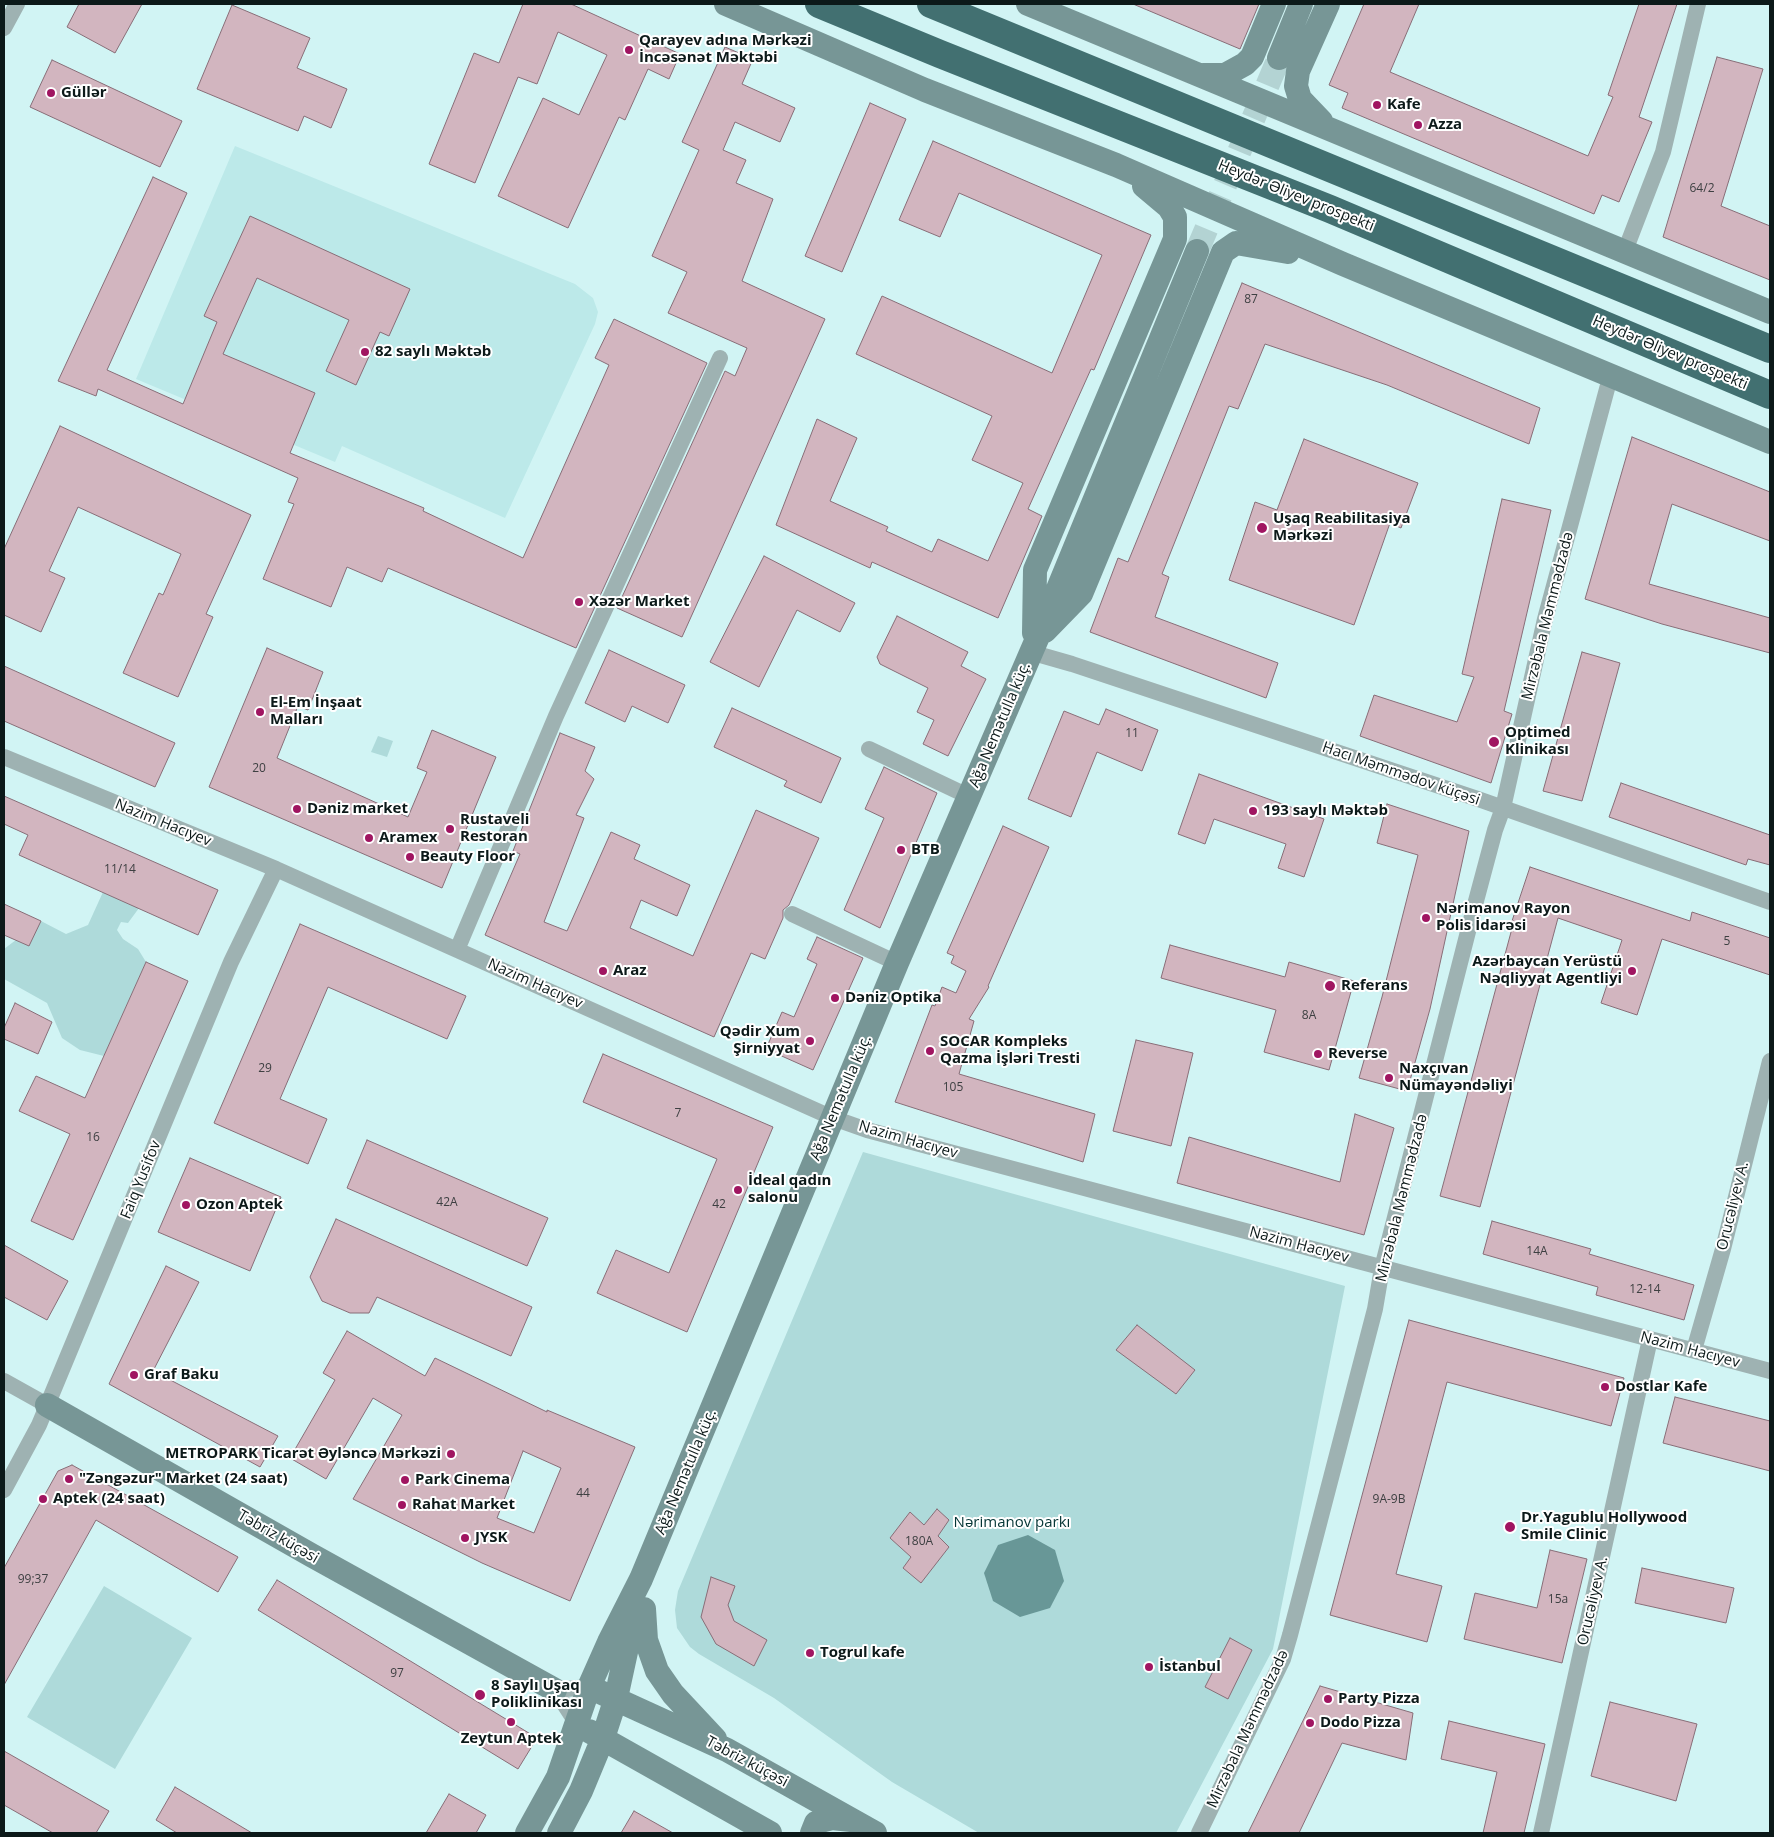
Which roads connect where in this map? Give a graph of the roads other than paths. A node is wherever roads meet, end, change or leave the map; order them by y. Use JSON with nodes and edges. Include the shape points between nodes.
{"nodes":[{"id":1,"x":17,"y":4,"type":"edge"},
{"id":2,"x":726,"y":4,"type":"edge"},
{"id":3,"x":819,"y":4,"type":"edge"},
{"id":4,"x":931,"y":4,"type":"edge"},
{"id":5,"x":1028,"y":4,"type":"edge"},
{"id":6,"x":1274,"y":4,"type":"edge"},
{"id":7,"x":1301,"y":4,"type":"edge"},
{"id":8,"x":1328,"y":4,"type":"edge"},
{"id":9,"x":1698,"y":4,"type":"edge"},
{"id":10,"x":4,"y":28,"type":"edge"},
{"id":11,"x":1279,"y":58,"type":"tunnel mouth"},
{"id":12,"x":1199,"y":75,"type":"junction"},
{"id":13,"x":1328,"y":128,"type":"junction"},
{"id":14,"x":1116,"y":166,"type":"junction"},
{"id":15,"x":1197,"y":251,"type":"tunnel mouth"},
{"id":16,"x":1625,"y":251,"type":"junction"},
{"id":17,"x":1343,"y":264,"type":"junction"},
{"id":18,"x":1770,"y":312,"type":"edge"},
{"id":19,"x":1770,"y":349,"type":"edge"},
{"id":20,"x":720,"y":358,"type":"dead end"},
{"id":21,"x":1611,"y":374,"type":"junction"},
{"id":22,"x":1770,"y":395,"type":"edge"},
{"id":23,"x":1770,"y":442,"type":"edge"},
{"id":24,"x":1032,"y":648,"type":"junction"},
{"id":25,"x":869,"y":749,"type":"dead end"},
{"id":26,"x":4,"y":757,"type":"edge"},
{"id":27,"x":970,"y":797,"type":"junction"},
{"id":28,"x":1503,"y":808,"type":"junction"},
{"id":29,"x":276,"y":869,"type":"junction"},
{"id":30,"x":1770,"y":902,"type":"edge"},
{"id":31,"x":792,"y":914,"type":"dead end"},
{"id":32,"x":457,"y":950,"type":"junction"},
{"id":33,"x":897,"y":963,"type":"junction"},
{"id":34,"x":1770,"y":1062,"type":"edge"},
{"id":35,"x":833,"y":1118,"type":"junction"},
{"id":36,"x":1382,"y":1268,"type":"junction"},
{"id":37,"x":1650,"y":1339,"type":"junction"},
{"id":38,"x":1694,"y":1350,"type":"junction"},
{"id":39,"x":1770,"y":1371,"type":"edge"},
{"id":40,"x":4,"y":1381,"type":"edge"},
{"id":41,"x":47,"y":1405,"type":"junction"},
{"id":42,"x":4,"y":1490,"type":"edge"},
{"id":43,"x":641,"y":1579,"type":"junction"},
{"id":44,"x":589,"y":1687,"type":"junction"},
{"id":45,"x":555,"y":1690,"type":"junction"},
{"id":46,"x":616,"y":1698,"type":"junction"},
{"id":47,"x":577,"y":1724,"type":"junction"},
{"id":48,"x":603,"y":1738,"type":"junction"},
{"id":49,"x":727,"y":1750,"type":"junction"},
{"id":50,"x":852,"y":1820,"type":"junction"},
{"id":51,"x":527,"y":1833,"type":"edge"},
{"id":52,"x":559,"y":1833,"type":"edge"},
{"id":53,"x":770,"y":1833,"type":"edge"},
{"id":54,"x":812,"y":1833,"type":"edge"},
{"id":55,"x":874,"y":1833,"type":"edge"},
{"id":56,"x":1199,"y":1833,"type":"edge"},
{"id":57,"x":1541,"y":1833,"type":"edge"}],
"edges":[{"from":1,"to":10,"type":"street"},
{"from":2,"to":14,"type":"street","via":[[925,90]]},
{"from":3,"to":22,"type":"highway","name":"Heydər Əliyev prospekti","via":[[1330,209]]},
{"from":4,"to":19,"type":"highway"},
{"from":5,"to":12,"type":"street"},
{"from":6,"to":12,"type":"street","via":[[1252,56],[1245,64],[1225,75]]},
{"from":7,"to":11,"type":"street"},
{"from":8,"to":13,"type":"street","via":[[1298,71],[1296,86],[1308,109]]},
{"from":9,"to":16,"type":"street","via":[[1663,152]]},
{"from":12,"to":13,"type":"street"},
{"from":13,"to":16,"type":"street"},
{"from":14,"to":17,"type":"street"},
{"from":14,"to":24,"type":"street","via":[[1160,197],[1175,217],[1176,232],[1035,570]]},
{"from":15,"to":24,"type":"street","name":"Ağa Nemətulla küç."},
{"from":16,"to":18,"type":"street"},
{"from":17,"to":21,"type":"street"},
{"from":17,"to":24,"type":"street","via":[[1247,243],[1236,242],[1227,247],[1220,257],[1081,594]]},
{"from":20,"to":32,"type":"street","via":[[556,716]]},
{"from":21,"to":23,"type":"street"},
{"from":21,"to":28,"type":"street","name":"Mirzəbala Məmmədzadə","via":[[1545,619]]},
{"from":24,"to":27,"type":"street","name":"Ağa Nemətulla küç."},
{"from":24,"to":28,"type":"street","name":"Hacı Məmmədov küçəsi"},
{"from":25,"to":27,"type":"street"},
{"from":26,"to":29,"type":"street","name":"Nazim Hacıyev"},
{"from":27,"to":33,"type":"street","name":"Ağa Nemətulla küç."},
{"from":28,"to":30,"type":"street","name":"Hacı Məmmədov küçəsi"},
{"from":28,"to":36,"type":"street","name":"Mirzəbala Məmmədzadə","via":[[1472,916]]},
{"from":29,"to":32,"type":"street","name":"Nazim Hacıyev"},
{"from":29,"to":41,"type":"street","name":"Faiq Yusifov","via":[[231,962]]},
{"from":31,"to":33,"type":"street"},
{"from":32,"to":35,"type":"street","name":"Nazim Hacıyev"},
{"from":33,"to":35,"type":"street","name":"Ağa Nemətulla küç."},
{"from":34,"to":38,"type":"street","name":"Orucəliyev A."},
{"from":35,"to":36,"type":"street","name":"Nazim Hacıyev","via":[[867,1130]]},
{"from":35,"to":43,"type":"street","name":"Ağa Nemətulla küç."},
{"from":36,"to":37,"type":"street","name":"Nazim Hacıyev"},
{"from":36,"to":56,"type":"street","name":"Mirzəbala Məmmədzadə","via":[[1375,1310],[1283,1659]]},
{"from":37,"to":38,"type":"street","name":"Nazim Hacıyev"},
{"from":37,"to":57,"type":"street","name":"Orucəliyev A."},
{"from":38,"to":39,"type":"street","name":"Nazim Hacıyev"},
{"from":40,"to":41,"type":"street","name":"Təbriz küçəsi"},
{"from":41,"to":42,"type":"street","name":"Faiq Yusifov"},
{"from":41,"to":45,"type":"street","name":"Təbriz küçəsi"},
{"from":43,"to":44,"type":"street"},
{"from":43,"to":46,"type":"street"},
{"from":43,"to":49,"type":"street","via":[[646,1640],[657,1671],[673,1694]]},
{"from":44,"to":45,"type":"street"},
{"from":44,"to":46,"type":"street","name":"Təbriz küçəsi"},
{"from":44,"to":47,"type":"street"},
{"from":45,"to":47,"type":"street"},
{"from":46,"to":48,"type":"street"},
{"from":46,"to":49,"type":"street","name":"Təbriz küçəsi"},
{"from":47,"to":48,"type":"street"},
{"from":47,"to":51,"type":"street","via":[[558,1777]]},
{"from":48,"to":52,"type":"street","via":[[582,1791]]},
{"from":48,"to":53,"type":"street"},
{"from":49,"to":50,"type":"street","name":"Təbriz küçəsi"},
{"from":50,"to":54,"type":"street","via":[[824,1820],[816,1823]]},
{"from":50,"to":55,"type":"street","name":"Təbriz küçəsi"}]}
